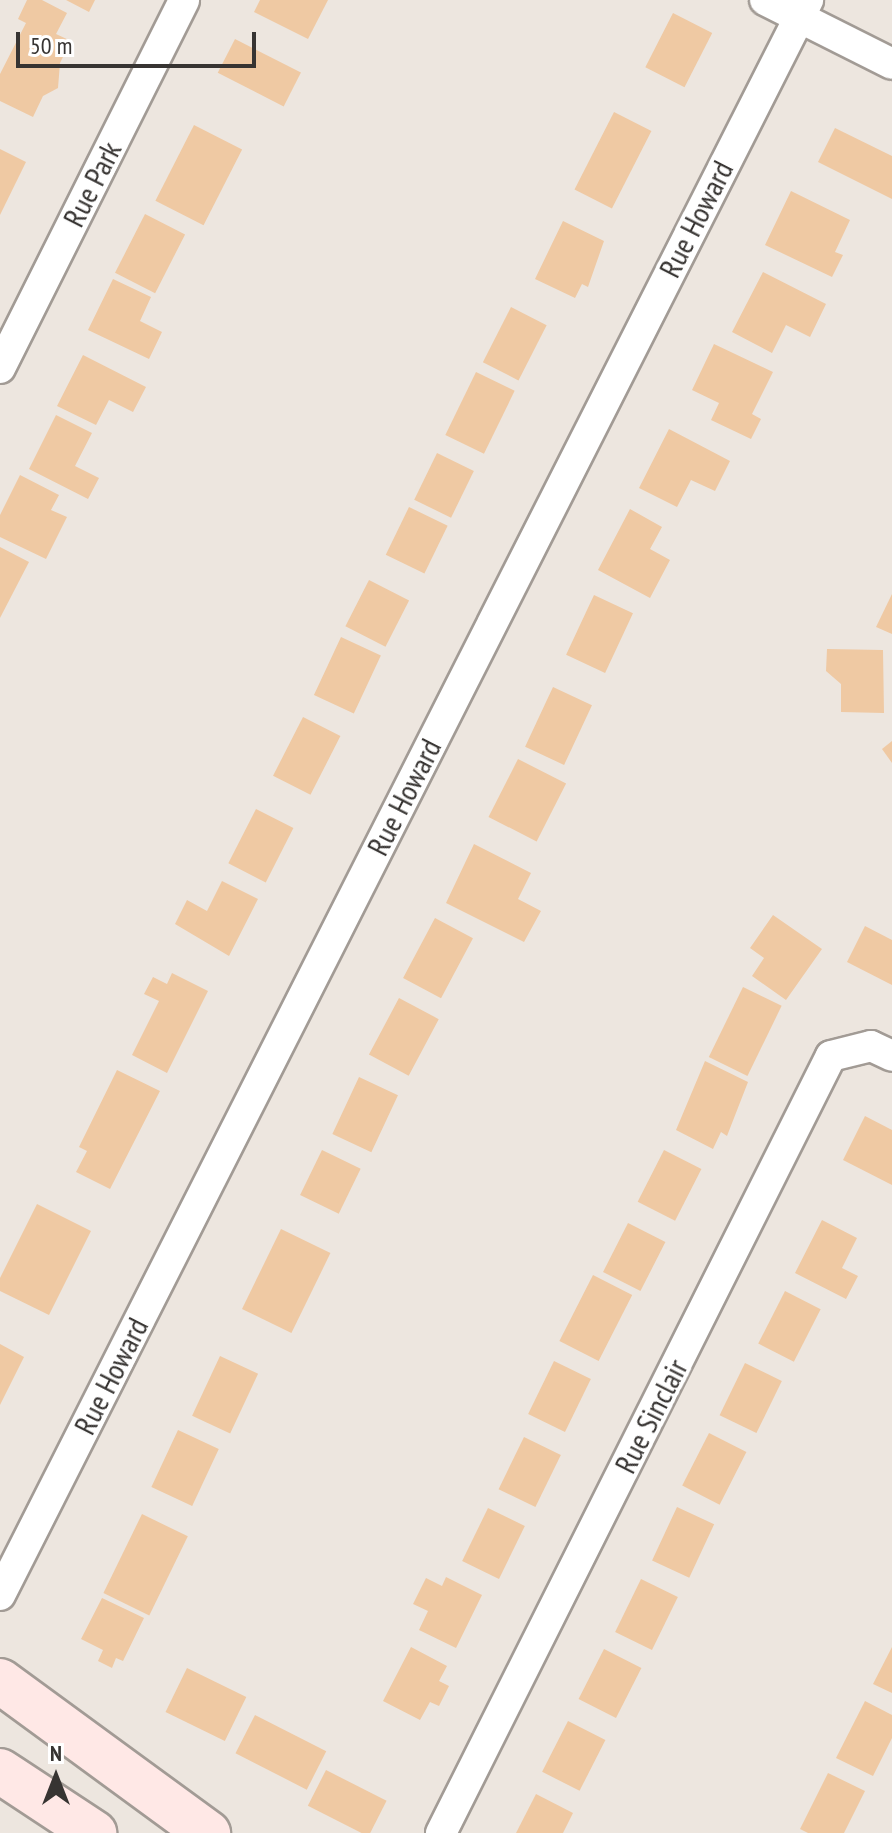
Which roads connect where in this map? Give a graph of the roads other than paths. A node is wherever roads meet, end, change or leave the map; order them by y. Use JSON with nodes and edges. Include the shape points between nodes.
{"nodes":[{"id":1,"x":184,"y":0,"type":"edge"},
{"id":2,"x":765,"y":0,"type":"edge"},
{"id":3,"x":803,"y":8,"type":"edge"},
{"id":4,"x":892,"y":64,"type":"edge"},
{"id":5,"x":0,"y":368,"type":"edge"},
{"id":6,"x":892,"y":1056,"type":"edge"},
{"id":7,"x":0,"y":1595,"type":"edge"},
{"id":8,"x":0,"y":1681,"type":"edge"},
{"id":9,"x":0,"y":1771,"type":"edge"},
{"id":10,"x":94,"y":1833,"type":"edge"},
{"id":11,"x":208,"y":1833,"type":"edge"},
{"id":12,"x":441,"y":1833,"type":"edge"}],
"edges":[{"from":1,"to":5,"type":"street","name":"Rue Park"},
{"from":2,"to":3,"type":"street"},
{"from":3,"to":4,"type":"street"},
{"from":3,"to":7,"type":"street","name":"Rue Howard"},
{"from":6,"to":12,"type":"street","name":"Rue Sinclair","via":[[871,1046],[831,1056]]},
{"from":8,"to":11,"type":"street"},
{"from":9,"to":10,"type":"street"}]}
